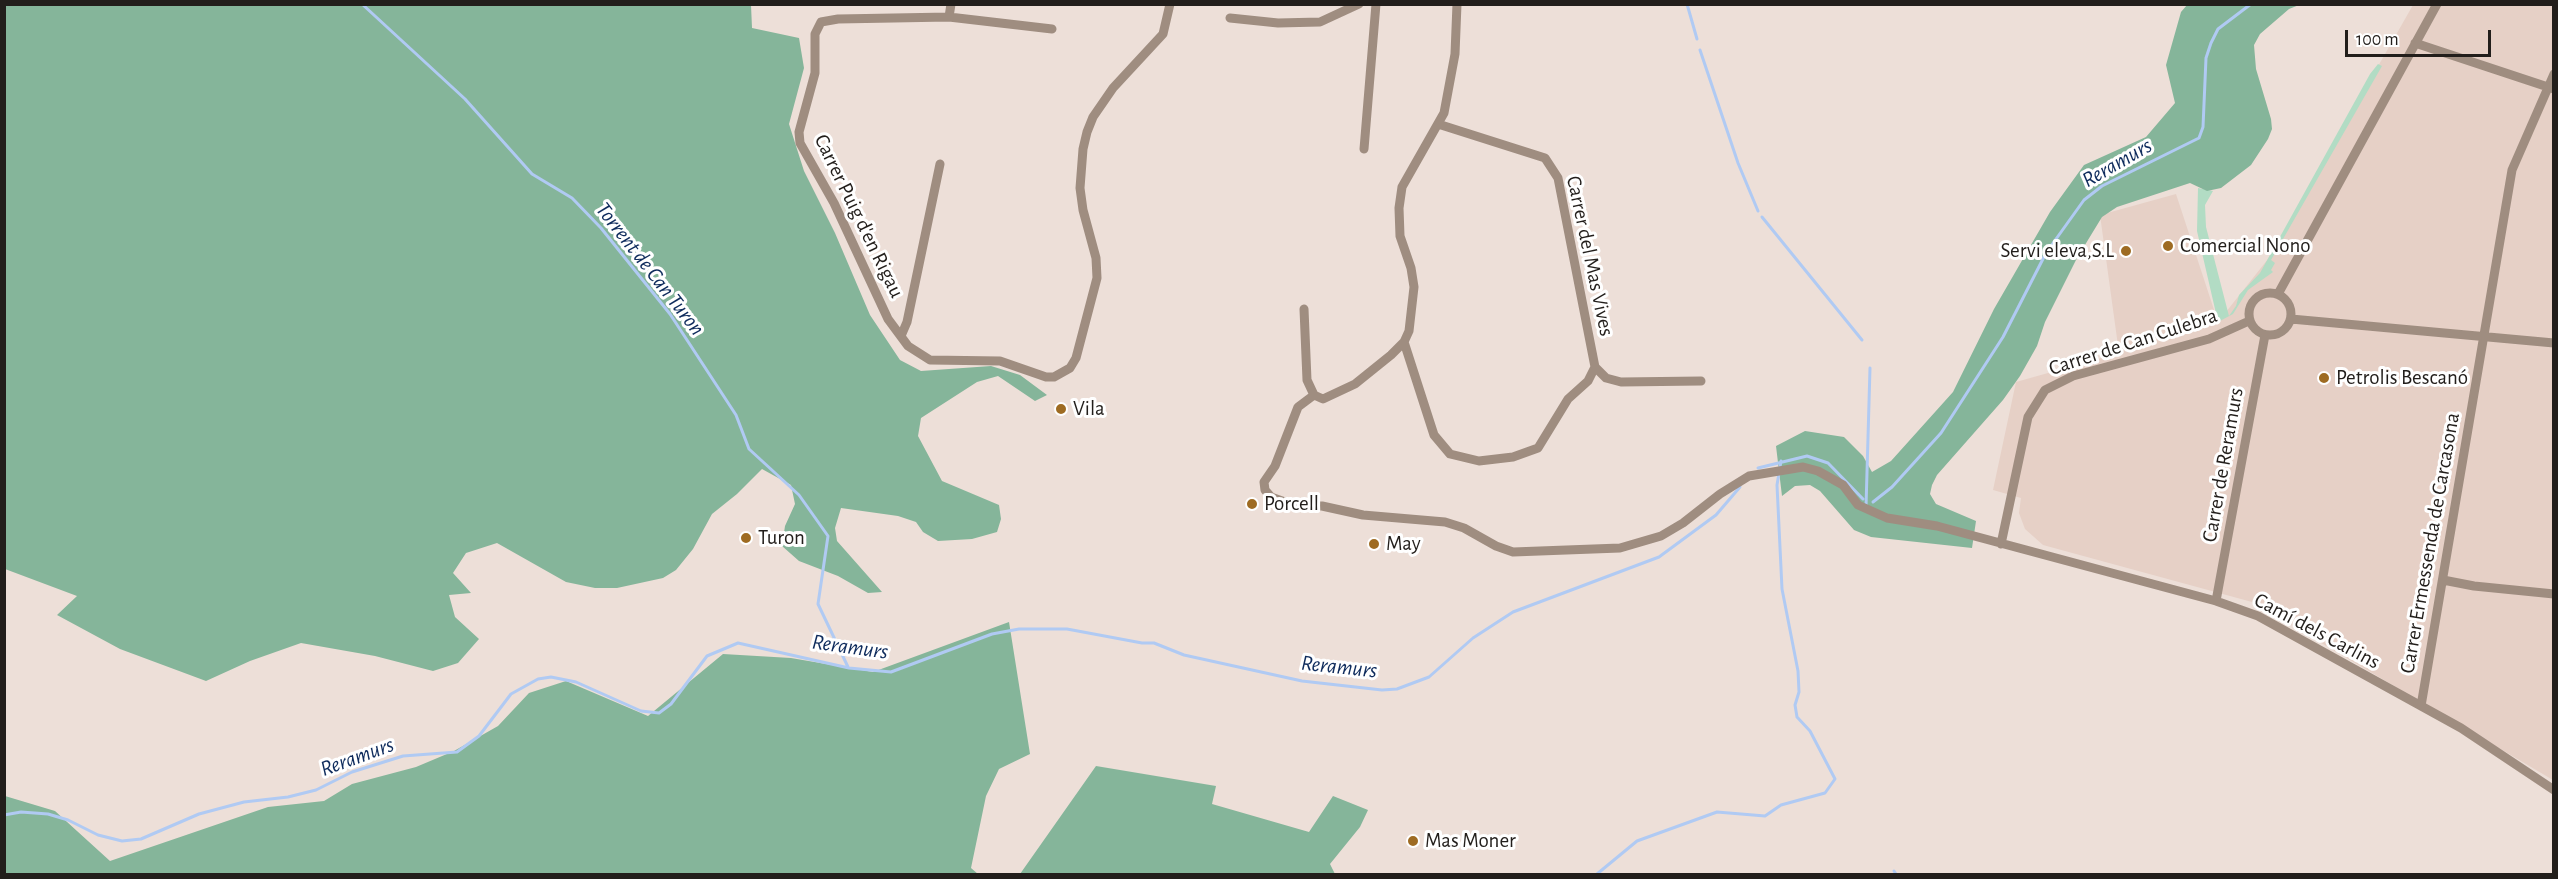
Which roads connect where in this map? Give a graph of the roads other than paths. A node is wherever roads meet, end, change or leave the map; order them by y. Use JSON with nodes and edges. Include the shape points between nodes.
{"nodes":[{"id":1,"x":951,"y":4,"type":"edge"},
{"id":2,"x":1170,"y":4,"type":"edge"},
{"id":3,"x":1359,"y":4,"type":"edge"},
{"id":4,"x":1376,"y":4,"type":"edge"},
{"id":5,"x":1457,"y":4,"type":"edge"},
{"id":6,"x":2437,"y":4,"type":"edge"},
{"id":7,"x":949,"y":17,"type":"junction"},
{"id":8,"x":1230,"y":18,"type":"dead end"},
{"id":9,"x":1052,"y":29,"type":"dead end"},
{"id":10,"x":2415,"y":43,"type":"junction"},
{"id":11,"x":2553,"y":74,"type":"edge"},
{"id":12,"x":2550,"y":88,"type":"edge"},
{"id":13,"x":1438,"y":124,"type":"junction"},
{"id":14,"x":1364,"y":149,"type":"dead end"},
{"id":15,"x":939,"y":164,"type":"dead end"},
{"id":16,"x":2278,"y":294,"type":"junction"},
{"id":17,"x":1305,"y":309,"type":"dead end"},
{"id":18,"x":2291,"y":320,"type":"junction"},
{"id":19,"x":2249,"y":321,"type":"junction"},
{"id":20,"x":2265,"y":335,"type":"junction"},
{"id":21,"x":901,"y":336,"type":"junction"},
{"id":22,"x":2484,"y":336,"type":"junction"},
{"id":23,"x":1404,"y":342,"type":"junction"},
{"id":24,"x":2553,"y":343,"type":"edge"},
{"id":25,"x":1595,"y":367,"type":"junction"},
{"id":26,"x":1701,"y":381,"type":"dead end"},
{"id":27,"x":1314,"y":395,"type":"junction"},
{"id":28,"x":2001,"y":544,"type":"junction"},
{"id":29,"x":2443,"y":580,"type":"junction"},
{"id":30,"x":2553,"y":594,"type":"edge"},
{"id":31,"x":2216,"y":601,"type":"junction"},
{"id":32,"x":2421,"y":706,"type":"junction"},
{"id":33,"x":2553,"y":790,"type":"edge"}],
"edges":[{"from":1,"to":7,"type":"street"},
{"from":2,"to":21,"type":"street","name":"Carrer Puig d'en Rigau","via":[[1163,34],[1113,88],[1093,117],[1083,149],[1080,188],[1097,278],[1070,368],[1062,375],[1046,377],[1000,361],[930,360],[908,346]]},
{"from":3,"to":8,"type":"street","via":[[1320,22]]},
{"from":4,"to":14,"type":"street"},
{"from":5,"to":13,"type":"street","via":[[1450,84]]},
{"from":6,"to":10,"type":"street"},
{"from":7,"to":9,"type":"street","name":"Carrer Puig d'en Rigau"},
{"from":7,"to":21,"type":"street","name":"Carrer Puig d'en Rigau","via":[[821,22],[815,34],[812,91],[799,132],[806,158],[834,203],[888,319]]},
{"from":10,"to":12,"type":"street"},
{"from":10,"to":16,"type":"street"},
{"from":11,"to":12,"type":"street","name":"Carrer Ermessenda de Carcasona"},
{"from":12,"to":22,"type":"street","name":"Carrer Ermessenda de Carcasona","via":[[2512,170]]},
{"from":13,"to":23,"type":"street","via":[[1402,187],[1400,236],[1412,268],[1414,287]]},
{"from":13,"to":25,"type":"street","name":"Carrer del Mas Vives","via":[[1545,158],[1558,178]]},
{"from":15,"to":21,"type":"street","name":"Carrer Puig d'en Rigau"},
{"from":16,"to":18,"type":"street","via":[[2289,303]]},
{"from":16,"to":19,"type":"street","via":[[2259,295],[2250,304]]},
{"from":17,"to":27,"type":"street","via":[[1307,380]]},
{"from":18,"to":20,"type":"street","via":[[2284,331]]},
{"from":18,"to":22,"type":"street"},
{"from":19,"to":20,"type":"street"},
{"from":19,"to":28,"type":"street","name":"Carrer de Can Culebra","via":[[2209,339],[2073,376],[2045,390],[2028,417]]},
{"from":20,"to":31,"type":"street","name":"Carrer de Reramurs"},
{"from":22,"to":24,"type":"street"},
{"from":22,"to":29,"type":"street","name":"Carrer Ermessenda de Carcasona"},
{"from":23,"to":25,"type":"street","name":"Carrer del Mas Vives","via":[[1434,435],[1450,454],[1479,461],[1513,458],[1538,448],[1568,399],[1588,381]]},
{"from":23,"to":27,"type":"street","via":[[1355,384],[1323,399]]},
{"from":25,"to":26,"type":"street","name":"Carrer del Mas Vives","via":[[1606,378],[1621,382]]},
{"from":27,"to":28,"type":"street","name":"Camí dels Carlins","via":[[1293,415],[1275,466],[1264,482],[1265,490],[1282,503],[1445,522],[1513,552],[1620,548],[1651,540],[1683,524],[1749,477],[1803,467],[1843,485],[1858,505],[1887,518],[1937,526]]},
{"from":28,"to":31,"type":"street","name":"Camí dels Carlins"},
{"from":29,"to":30,"type":"street"},
{"from":29,"to":32,"type":"street","name":"Carrer Ermessenda de Carcasona"},
{"from":31,"to":32,"type":"street","name":"Camí dels Carlins","via":[[2258,616]]},
{"from":32,"to":33,"type":"street","name":"Camí dels Carlins"}]}
